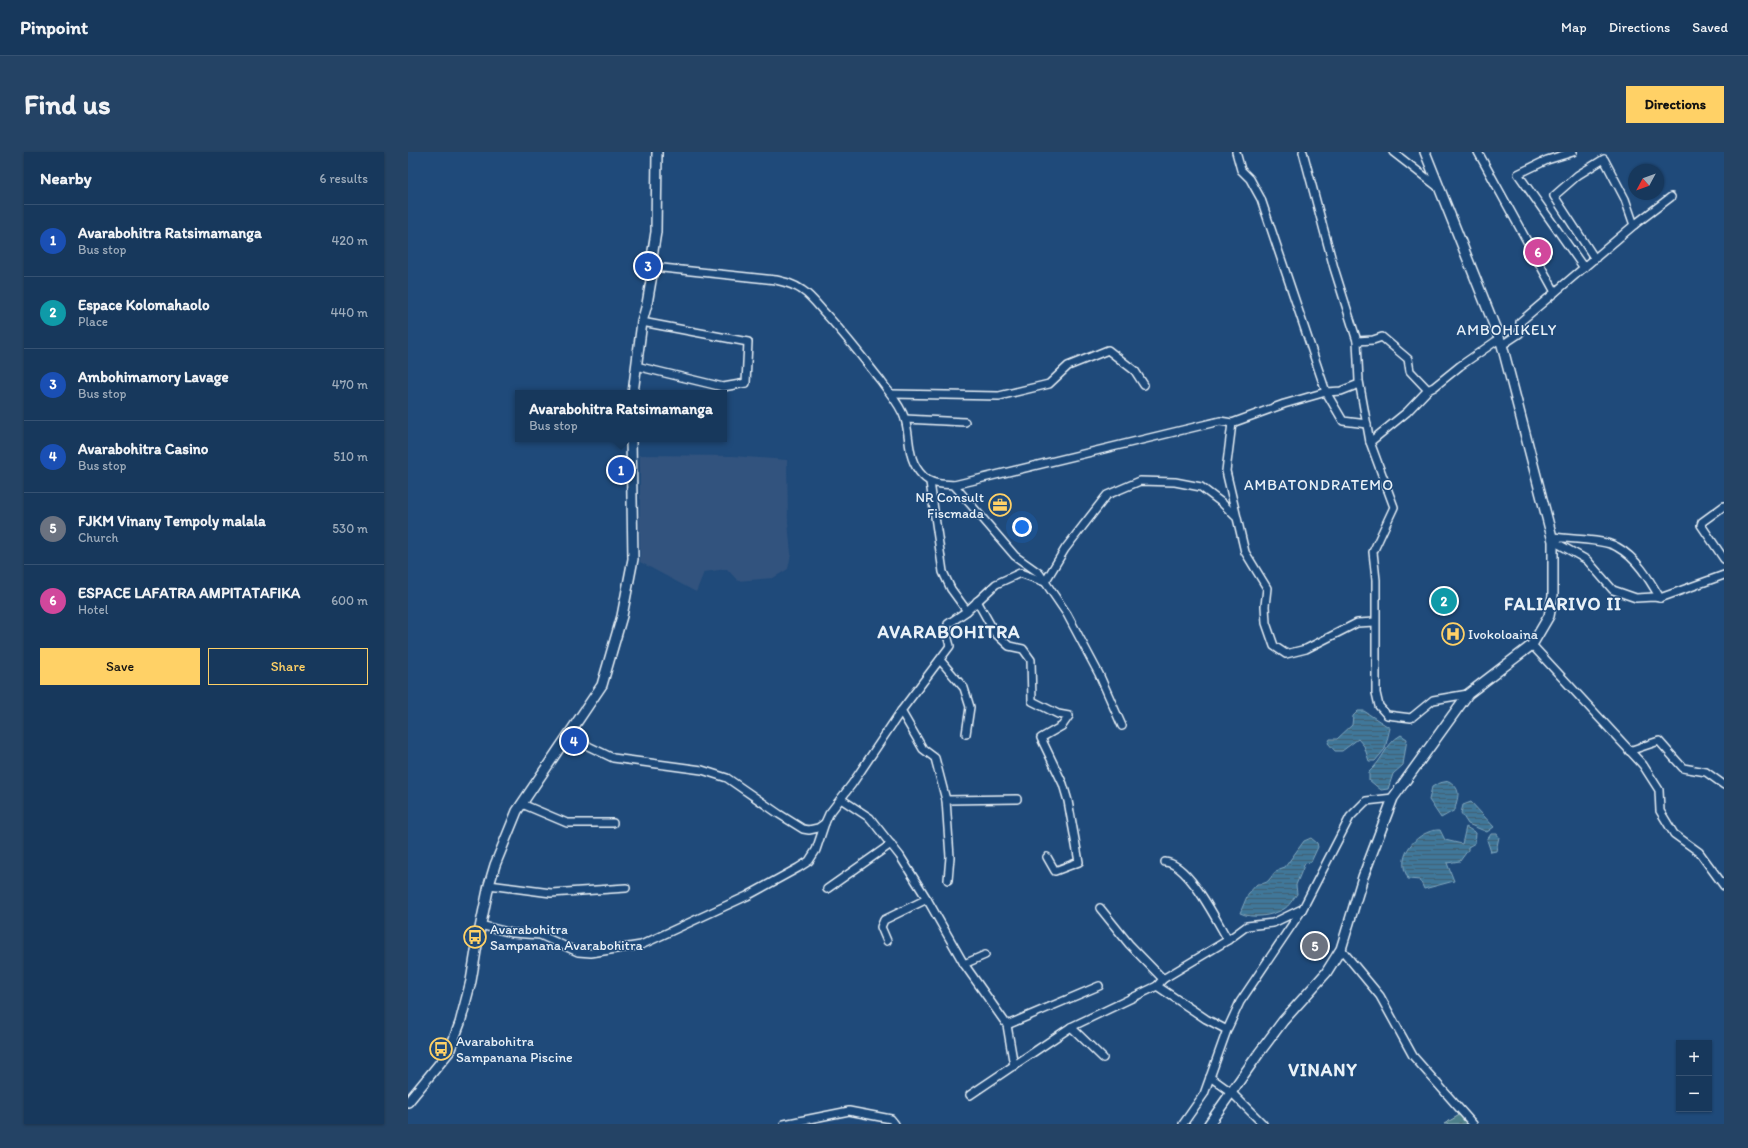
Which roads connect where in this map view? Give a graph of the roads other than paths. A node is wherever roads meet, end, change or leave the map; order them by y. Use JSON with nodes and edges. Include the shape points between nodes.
{"nodes":[{"id":1,"x":657,"y":152,"type":"edge"},
{"id":2,"x":1236,"y":152,"type":"edge"},
{"id":3,"x":1303,"y":152,"type":"edge"},
{"id":4,"x":1393,"y":152,"type":"edge"},
{"id":5,"x":1425,"y":152,"type":"edge"},
{"id":6,"x":1478,"y":152,"type":"edge"},
{"id":7,"x":1573,"y":152,"type":"edge"},
{"id":8,"x":1438,"y":187,"type":"junction"},
{"id":9,"x":1671,"y":197,"type":"dead end"},
{"id":10,"x":1634,"y":225,"type":"junction"},
{"id":11,"x":1595,"y":259,"type":"junction"},
{"id":12,"x":653,"y":266,"type":"junction"},
{"id":13,"x":1584,"y":268,"type":"junction"},
{"id":14,"x":1555,"y":292,"type":"junction"},
{"id":15,"x":642,"y":322,"type":"junction"},
{"id":16,"x":1357,"y":341,"type":"junction"},
{"id":17,"x":1500,"y":342,"type":"junction"},
{"id":18,"x":636,"y":366,"type":"junction"},
{"id":19,"x":1359,"y":384,"type":"junction"},
{"id":20,"x":1144,"y":385,"type":"dead end"},
{"id":21,"x":633,"y":390,"type":"edge"},
{"id":22,"x":1428,"y":390,"type":"junction"},
{"id":23,"x":1326,"y":392,"type":"junction"},
{"id":24,"x":892,"y":394,"type":"junction"},
{"id":25,"x":905,"y":419,"type":"junction"},
{"id":26,"x":965,"y":422,"type":"dead end"},
{"id":27,"x":1232,"y":423,"type":"junction"},
{"id":28,"x":1367,"y":424,"type":"junction"},
{"id":29,"x":631,"y":442,"type":"edge"},
{"id":30,"x":1370,"y":442,"type":"junction"},
{"id":31,"x":930,"y":482,"type":"junction"},
{"id":32,"x":954,"y":485,"type":"junction"},
{"id":33,"x":1724,"y":506,"type":"edge"},
{"id":34,"x":1235,"y":516,"type":"junction"},
{"id":35,"x":1552,"y":539,"type":"junction"},
{"id":36,"x":1724,"y":559,"type":"edge"},
{"id":37,"x":1724,"y":574,"type":"edge"},
{"id":38,"x":1045,"y":582,"type":"junction"},
{"id":39,"x":1660,"y":598,"type":"junction"},
{"id":40,"x":978,"y":601,"type":"junction"},
{"id":41,"x":966,"y":611,"type":"junction"},
{"id":42,"x":1375,"y":622,"type":"junction"},
{"id":43,"x":1532,"y":645,"type":"junction"},
{"id":44,"x":940,"y":660,"type":"junction"},
{"id":45,"x":1468,"y":694,"type":"junction"},
{"id":46,"x":901,"y":711,"type":"junction"},
{"id":47,"x":1122,"y":726,"type":"dead end"},
{"id":48,"x":574,"y":729,"type":"junction"},
{"id":49,"x":966,"y":734,"type":"dead end"},
{"id":50,"x":1629,"y":751,"type":"junction"},
{"id":51,"x":1724,"y":785,"type":"edge"},
{"id":52,"x":1392,"y":798,"type":"junction"},
{"id":53,"x":1017,"y":799,"type":"dead end"},
{"id":54,"x":841,"y":800,"type":"junction"},
{"id":55,"x":946,"y":800,"type":"junction"},
{"id":56,"x":522,"y":804,"type":"junction"},
{"id":57,"x":825,"y":822,"type":"junction"},
{"id":58,"x":613,"y":823,"type":"dead end"},
{"id":59,"x":891,"y":844,"type":"junction"},
{"id":60,"x":1047,"y":857,"type":"dead end"},
{"id":61,"x":1165,"y":862,"type":"dead end"},
{"id":62,"x":948,"y":880,"type":"dead end"},
{"id":63,"x":489,"y":885,"type":"junction"},
{"id":64,"x":1724,"y":886,"type":"edge"},
{"id":65,"x":626,"y":888,"type":"dead end"},
{"id":66,"x":827,"y":889,"type":"dead end"},
{"id":67,"x":927,"y":899,"type":"junction"},
{"id":68,"x":1100,"y":908,"type":"dead end"},
{"id":69,"x":1302,"y":910,"type":"junction"},
{"id":70,"x":480,"y":925,"type":"junction"},
{"id":71,"x":1228,"y":940,"type":"junction"},
{"id":72,"x":887,"y":941,"type":"dead end"},
{"id":73,"x":1341,"y":949,"type":"junction"},
{"id":74,"x":985,"y":955,"type":"dead end"},
{"id":75,"x":964,"y":964,"type":"junction"},
{"id":76,"x":1163,"y":979,"type":"junction"},
{"id":77,"x":1099,"y":986,"type":"dead end"},
{"id":78,"x":1157,"y":986,"type":"junction"},
{"id":79,"x":1007,"y":1025,"type":"junction"},
{"id":80,"x":1071,"y":1027,"type":"junction"},
{"id":81,"x":1227,"y":1030,"type":"junction"},
{"id":82,"x":1103,"y":1058,"type":"dead end"},
{"id":83,"x":1014,"y":1066,"type":"junction"},
{"id":84,"x":1210,"y":1077,"type":"junction"},
{"id":85,"x":1231,"y":1092,"type":"junction"},
{"id":86,"x":970,"y":1095,"type":"dead end"},
{"id":87,"x":408,"y":1102,"type":"edge"},
{"id":88,"x":784,"y":1124,"type":"edge"},
{"id":89,"x":895,"y":1124,"type":"edge"},
{"id":90,"x":1183,"y":1124,"type":"edge"},
{"id":91,"x":1210,"y":1124,"type":"edge"},
{"id":92,"x":1263,"y":1124,"type":"edge"},
{"id":93,"x":1473,"y":1124,"type":"edge"}],
"edges":[{"from":1,"to":12,"type":"street"},
{"from":2,"to":23,"type":"street","via":[[1242,170],[1261,199]]},
{"from":3,"to":16,"type":"street","via":[[1334,268]]},
{"from":4,"to":8,"type":"street"},
{"from":5,"to":8,"type":"street"},
{"from":6,"to":14,"type":"street"},
{"from":7,"to":13,"type":"street","via":[[1518,174]]},
{"from":8,"to":17,"type":"street"},
{"from":9,"to":10,"type":"street"},
{"from":10,"to":11,"type":"street"},
{"from":10,"to":11,"type":"street","via":[[1625,199],[1604,159],[1560,190],[1554,196]]},
{"from":11,"to":13,"type":"street"},
{"from":12,"to":15,"type":"street"},
{"from":12,"to":24,"type":"street","via":[[776,280],[791,284],[802,290],[844,332]]},
{"from":13,"to":14,"type":"street"},
{"from":14,"to":17,"type":"street","via":[[1520,322],[1520,333]]},
{"from":15,"to":18,"type":"street"},
{"from":15,"to":18,"type":"street","via":[[748,342],[746,383],[723,387]]},
{"from":16,"to":19,"type":"street"},
{"from":16,"to":22,"type":"street","via":[[1382,337],[1408,359],[1410,371]]},
{"from":17,"to":22,"type":"street","via":[[1460,366]]},
{"from":17,"to":35,"type":"street"},
{"from":18,"to":21,"type":"street"},
{"from":19,"to":23,"type":"street","via":[[1341,391]]},
{"from":19,"to":28,"type":"street"},
{"from":20,"to":24,"type":"street","via":[[1135,371],[1108,350],[1068,366],[1049,384],[999,396]]},
{"from":22,"to":30,"type":"street","via":[[1407,412]]},
{"from":23,"to":27,"type":"street"},
{"from":23,"to":28,"type":"street","via":[[1343,422]]},
{"from":24,"to":25,"type":"street"},
{"from":25,"to":26,"type":"street"},
{"from":25,"to":31,"type":"street","via":[[914,465]]},
{"from":27,"to":32,"type":"street","via":[[1220,421]]},
{"from":27,"to":34,"type":"street","via":[[1226,471]]},
{"from":28,"to":30,"type":"street"},
{"from":29,"to":48,"type":"street","via":[[633,559],[622,616],[602,685]]},
{"from":30,"to":42,"type":"street","via":[[1394,507],[1373,552],[1376,580]]},
{"from":31,"to":32,"type":"street"},
{"from":31,"to":41,"type":"street","via":[[943,572],[950,589]]},
{"from":32,"to":38,"type":"street","via":[[999,539],[1015,556],[1039,573]]},
{"from":33,"to":36,"type":"street","via":[[1701,525]]},
{"from":34,"to":38,"type":"street","via":[[1201,487],[1174,482],[1140,481],[1107,495],[1065,549]]},
{"from":34,"to":42,"type":"street","via":[[1245,552],[1267,588],[1266,623],[1274,646],[1286,654],[1306,649],[1357,623]]},
{"from":35,"to":39,"type":"street","via":[[1587,560],[1613,590],[1636,598]]},
{"from":35,"to":39,"type":"street","via":[[1616,546],[1644,570]]},
{"from":35,"to":43,"type":"street","via":[[1552,596],[1549,616]]},
{"from":37,"to":39,"type":"street"},
{"from":38,"to":40,"type":"street","via":[[1020,573],[996,584]]},
{"from":38,"to":47,"type":"street","via":[[1067,614],[1099,674]]},
{"from":40,"to":41,"type":"street"},
{"from":40,"to":60,"type":"street","via":[[995,633],[1009,646],[1023,649],[1031,660],[1032,701],[1058,714],[1069,716],[1062,726],[1041,738],[1063,784],[1079,862],[1054,871]]},
{"from":41,"to":44,"type":"street","via":[[948,624],[950,646]]},
{"from":42,"to":45,"type":"street","via":[[1376,693],[1379,706],[1387,715],[1411,718],[1433,700]]},
{"from":43,"to":45,"type":"street"},
{"from":43,"to":50,"type":"street"},
{"from":44,"to":46,"type":"street"},
{"from":44,"to":49,"type":"street","via":[[964,688],[970,707]]},
{"from":45,"to":52,"type":"street"},
{"from":46,"to":54,"type":"street"},
{"from":46,"to":55,"type":"street","via":[[923,749],[935,758]]},
{"from":48,"to":56,"type":"street"},
{"from":48,"to":57,"type":"street","via":[[588,746],[613,758],[702,770],[727,778],[802,829],[818,828]]},
{"from":50,"to":51,"type":"street","via":[[1660,741],[1683,768],[1706,772]]},
{"from":50,"to":64,"type":"street","via":[[1643,765],[1659,790],[1660,811],[1674,834],[1699,852]]},
{"from":52,"to":69,"type":"street","via":[[1366,801],[1350,817]]},
{"from":52,"to":73,"type":"street","via":[[1363,877]]},
{"from":53,"to":55,"type":"street"},
{"from":54,"to":57,"type":"street"},
{"from":54,"to":59,"type":"street","via":[[870,818]]},
{"from":55,"to":62,"type":"street","via":[[950,857]]},
{"from":56,"to":58,"type":"street","via":[[567,823]]},
{"from":56,"to":63,"type":"street"},
{"from":57,"to":70,"type":"street","via":[[816,850],[809,861],[747,896],[641,945],[591,953],[578,952],[540,935],[512,933]]},
{"from":59,"to":66,"type":"street"},
{"from":59,"to":67,"type":"street"},
{"from":61,"to":71,"type":"street","via":[[1176,865],[1190,878]]},
{"from":63,"to":65,"type":"street","via":[[551,893]]},
{"from":63,"to":70,"type":"street"},
{"from":67,"to":72,"type":"street","via":[[884,920],[881,927]]},
{"from":67,"to":75,"type":"street"},
{"from":68,"to":76,"type":"street","via":[[1129,944]]},
{"from":69,"to":71,"type":"street","via":[[1273,923],[1247,926]]},
{"from":69,"to":81,"type":"street","via":[[1240,1002]]},
{"from":70,"to":87,"type":"street","via":[[472,981],[449,1052]]},
{"from":71,"to":76,"type":"street"},
{"from":73,"to":85,"type":"street","via":[[1326,973],[1283,1021]]},
{"from":73,"to":93,"type":"street","via":[[1380,996],[1413,1056]]},
{"from":74,"to":75,"type":"street"},
{"from":75,"to":79,"type":"street"},
{"from":76,"to":78,"type":"street"},
{"from":77,"to":79,"type":"street"},
{"from":78,"to":80,"type":"street"},
{"from":78,"to":81,"type":"street"},
{"from":79,"to":83,"type":"street"},
{"from":80,"to":82,"type":"street"},
{"from":80,"to":83,"type":"street"},
{"from":81,"to":84,"type":"street"},
{"from":83,"to":86,"type":"street"},
{"from":84,"to":85,"type":"street"},
{"from":84,"to":90,"type":"street","via":[[1204,1094]]},
{"from":85,"to":91,"type":"street"},
{"from":85,"to":92,"type":"street"},
{"from":88,"to":89,"type":"street","via":[[848,1111],[891,1119]]}]}
